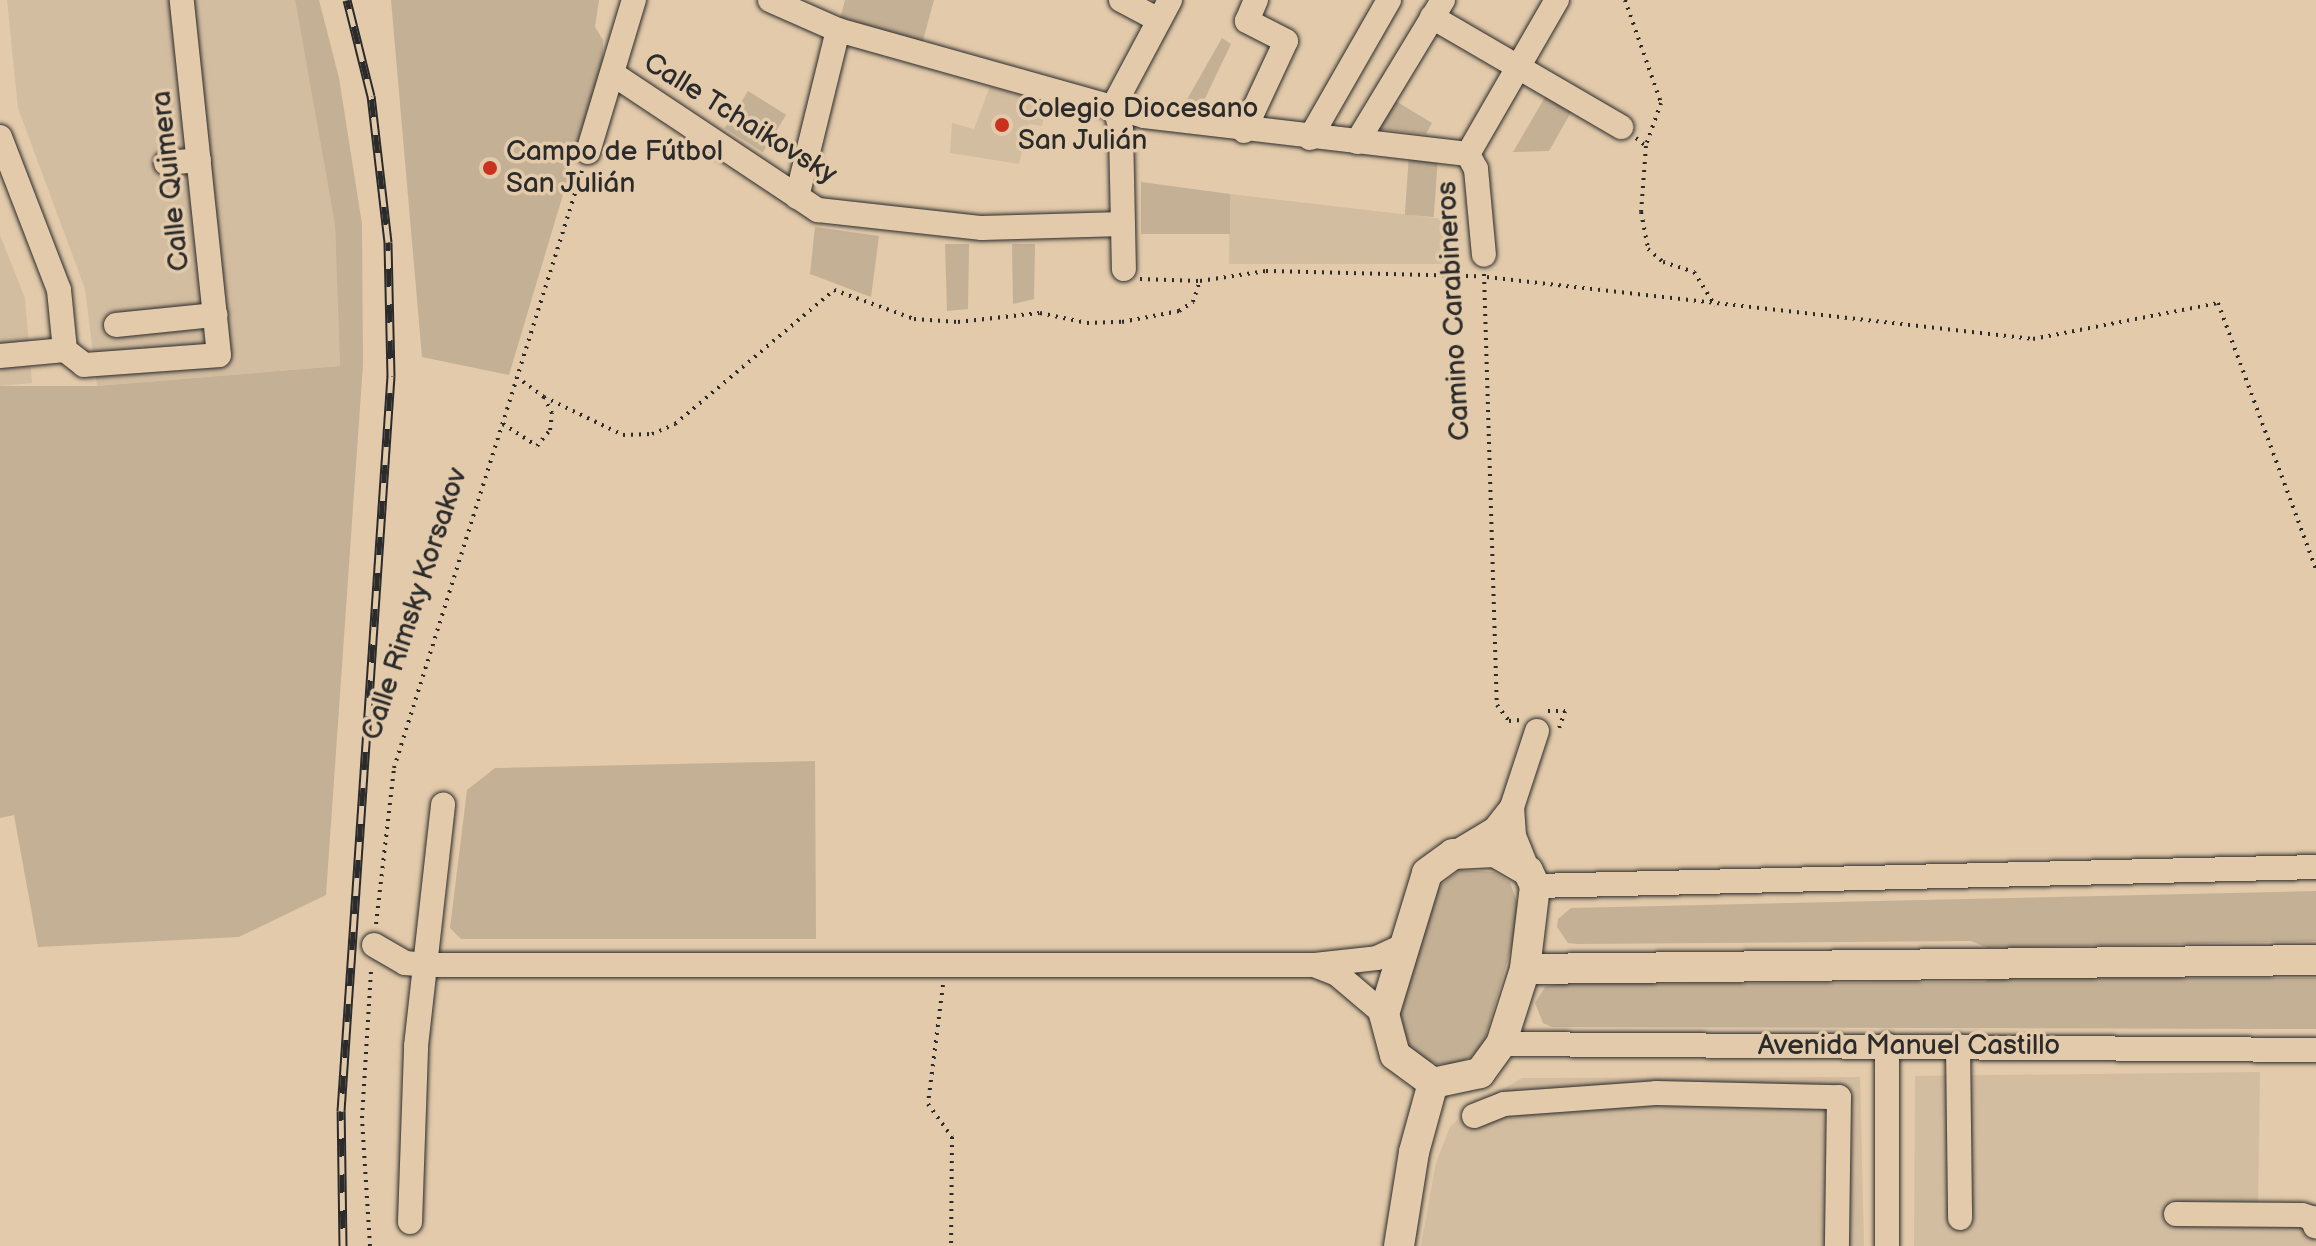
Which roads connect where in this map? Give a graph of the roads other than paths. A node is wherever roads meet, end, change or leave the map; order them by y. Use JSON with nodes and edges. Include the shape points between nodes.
{"nodes":[{"id":1,"x":182,"y":0,"type":"edge"},
{"id":2,"x":634,"y":0,"type":"edge"},
{"id":3,"x":770,"y":0,"type":"edge"},
{"id":4,"x":1121,"y":0,"type":"edge"},
{"id":5,"x":1256,"y":0,"type":"edge"},
{"id":6,"x":1389,"y":0,"type":"edge"},
{"id":7,"x":1557,"y":0,"type":"edge"},
{"id":8,"x":802,"y":7,"type":"edge"},
{"id":9,"x":1438,"y":9,"type":"edge"},
{"id":10,"x":1164,"y":10,"type":"edge"},
{"id":11,"x":838,"y":30,"type":"junction"},
{"id":12,"x":1367,"y":40,"type":"junction"},
{"id":13,"x":1404,"y":64,"type":"junction"},
{"id":14,"x":1519,"y":67,"type":"junction"},
{"id":15,"x":613,"y":74,"type":"junction"},
{"id":16,"x":1114,"y":105,"type":"junction"},
{"id":17,"x":1621,"y":127,"type":"road end"},
{"id":18,"x":1244,"y":131,"type":"junction"},
{"id":19,"x":1310,"y":138,"type":"junction"},
{"id":20,"x":1357,"y":142,"type":"junction"},
{"id":21,"x":2,"y":152,"type":"edge"},
{"id":22,"x":588,"y":152,"type":"road end"},
{"id":23,"x":1468,"y":154,"type":"junction"},
{"id":24,"x":199,"y":160,"type":"junction"},
{"id":25,"x":166,"y":163,"type":"dead end"},
{"id":26,"x":797,"y":197,"type":"junction"},
{"id":27,"x":1123,"y":224,"type":"junction"},
{"id":28,"x":1484,"y":266,"type":"road end"},
{"id":29,"x":1124,"y":269,"type":"road end"},
{"id":30,"x":215,"y":315,"type":"junction"},
{"id":31,"x":116,"y":325,"type":"dead end"},
{"id":32,"x":65,"y":350,"type":"junction"},
{"id":33,"x":0,"y":356,"type":"edge"},
{"id":34,"x":1539,"y":731,"type":"road end"},
{"id":35,"x":443,"y":805,"type":"dead end"},
{"id":36,"x":1512,"y":807,"type":"junction"},
{"id":37,"x":1453,"y":854,"type":"junction"},
{"id":38,"x":2316,"y":867,"type":"edge"},
{"id":39,"x":1532,"y":878,"type":"junction"},
{"id":40,"x":374,"y":945,"type":"road end"},
{"id":41,"x":1405,"y":945,"type":"junction"},
{"id":42,"x":2316,"y":960,"type":"edge"},
{"id":43,"x":427,"y":965,"type":"junction"},
{"id":44,"x":1315,"y":965,"type":"junction"},
{"id":45,"x":1525,"y":969,"type":"junction"},
{"id":46,"x":1384,"y":1014,"type":"junction"},
{"id":47,"x":1501,"y":1044,"type":"junction"},
{"id":48,"x":1887,"y":1045,"type":"junction"},
{"id":49,"x":1958,"y":1046,"type":"junction"},
{"id":50,"x":2316,"y":1050,"type":"edge"},
{"id":51,"x":1433,"y":1083,"type":"junction"},
{"id":52,"x":1474,"y":1116,"type":"dead end"},
{"id":53,"x":2176,"y":1214,"type":"dead end"},
{"id":54,"x":1960,"y":1218,"type":"dead end"},
{"id":55,"x":410,"y":1222,"type":"dead end"},
{"id":56,"x":2315,"y":1226,"type":"edge"},
{"id":57,"x":1399,"y":1246,"type":"edge"},
{"id":58,"x":1837,"y":1246,"type":"edge"},
{"id":59,"x":1887,"y":1246,"type":"edge"}],
"edges":[{"from":1,"to":24,"type":"street","name":"Calle Quimera"},
{"from":2,"to":15,"type":"street"},
{"from":3,"to":8,"type":"street","name":"Camino Carabineros"},
{"from":4,"to":10,"type":"street"},
{"from":5,"to":18,"type":"street","via":[[1247,21],[1286,41]]},
{"from":6,"to":12,"type":"street"},
{"from":7,"to":14,"type":"street"},
{"from":8,"to":11,"type":"street","name":"Camino Carabineros"},
{"from":9,"to":13,"type":"street"},
{"from":9,"to":14,"type":"street"},
{"from":10,"to":16,"type":"street"},
{"from":11,"to":16,"type":"street","name":"Camino Carabineros"},
{"from":11,"to":26,"type":"street"},
{"from":12,"to":13,"type":"street"},
{"from":12,"to":19,"type":"street"},
{"from":13,"to":20,"type":"street"},
{"from":14,"to":17,"type":"street"},
{"from":14,"to":23,"type":"street"},
{"from":15,"to":22,"type":"street"},
{"from":15,"to":26,"type":"street","name":"Calle Tchaikovsky"},
{"from":16,"to":18,"type":"street","name":"Camino Carabineros","via":[[1144,116]]},
{"from":16,"to":27,"type":"street","via":[[1121,130]]},
{"from":18,"to":19,"type":"street","name":"Camino Carabineros"},
{"from":19,"to":20,"type":"street","name":"Camino Carabineros"},
{"from":20,"to":23,"type":"street","name":"Camino Carabineros"},
{"from":21,"to":32,"type":"street","via":[[59,290]]},
{"from":23,"to":28,"type":"street","name":"Camino Carabineros","via":[[1476,169]]},
{"from":24,"to":25,"type":"street"},
{"from":24,"to":30,"type":"street","name":"Calle Quimera"},
{"from":26,"to":27,"type":"street","name":"Calle Tchaikovsky","via":[[818,210],[982,228]]},
{"from":27,"to":29,"type":"street"},
{"from":30,"to":31,"type":"street"},
{"from":30,"to":32,"type":"street","name":"Calle Quimera","via":[[219,355],[84,365]]},
{"from":32,"to":33,"type":"street"},
{"from":34,"to":36,"type":"street"},
{"from":35,"to":43,"type":"street"},
{"from":36,"to":37,"type":"street","via":[[1495,829]]},
{"from":36,"to":39,"type":"street","via":[[1514,836]]},
{"from":37,"to":39,"type":"main road","via":[[1495,852]]},
{"from":37,"to":41,"type":"main road","via":[[1427,873]]},
{"from":38,"to":39,"type":"street"},
{"from":39,"to":45,"type":"main road"},
{"from":40,"to":43,"type":"street","via":[[405,963]]},
{"from":41,"to":44,"type":"street","via":[[1377,958]]},
{"from":41,"to":46,"type":"main road"},
{"from":42,"to":45,"type":"main road"},
{"from":43,"to":44,"type":"street"},
{"from":43,"to":55,"type":"street","via":[[410,1122]]},
{"from":44,"to":46,"type":"street","via":[[1337,974]]},
{"from":45,"to":47,"type":"main road"},
{"from":46,"to":51,"type":"main road","via":[[1395,1055]]},
{"from":47,"to":48,"type":"street","name":"Avenida Manuel Castillo"},
{"from":47,"to":51,"type":"main road","via":[[1480,1073]]},
{"from":48,"to":49,"type":"street","name":"Avenida Manuel Castillo"},
{"from":48,"to":59,"type":"street"},
{"from":49,"to":50,"type":"street","name":"Avenida Manuel Castillo"},
{"from":49,"to":54,"type":"street"},
{"from":51,"to":57,"type":"main road","via":[[1414,1152]]},
{"from":52,"to":58,"type":"street","via":[[1504,1104],[1656,1093],[1839,1097]]},
{"from":53,"to":56,"type":"street","via":[[2302,1215],[2312,1218]]}]}
